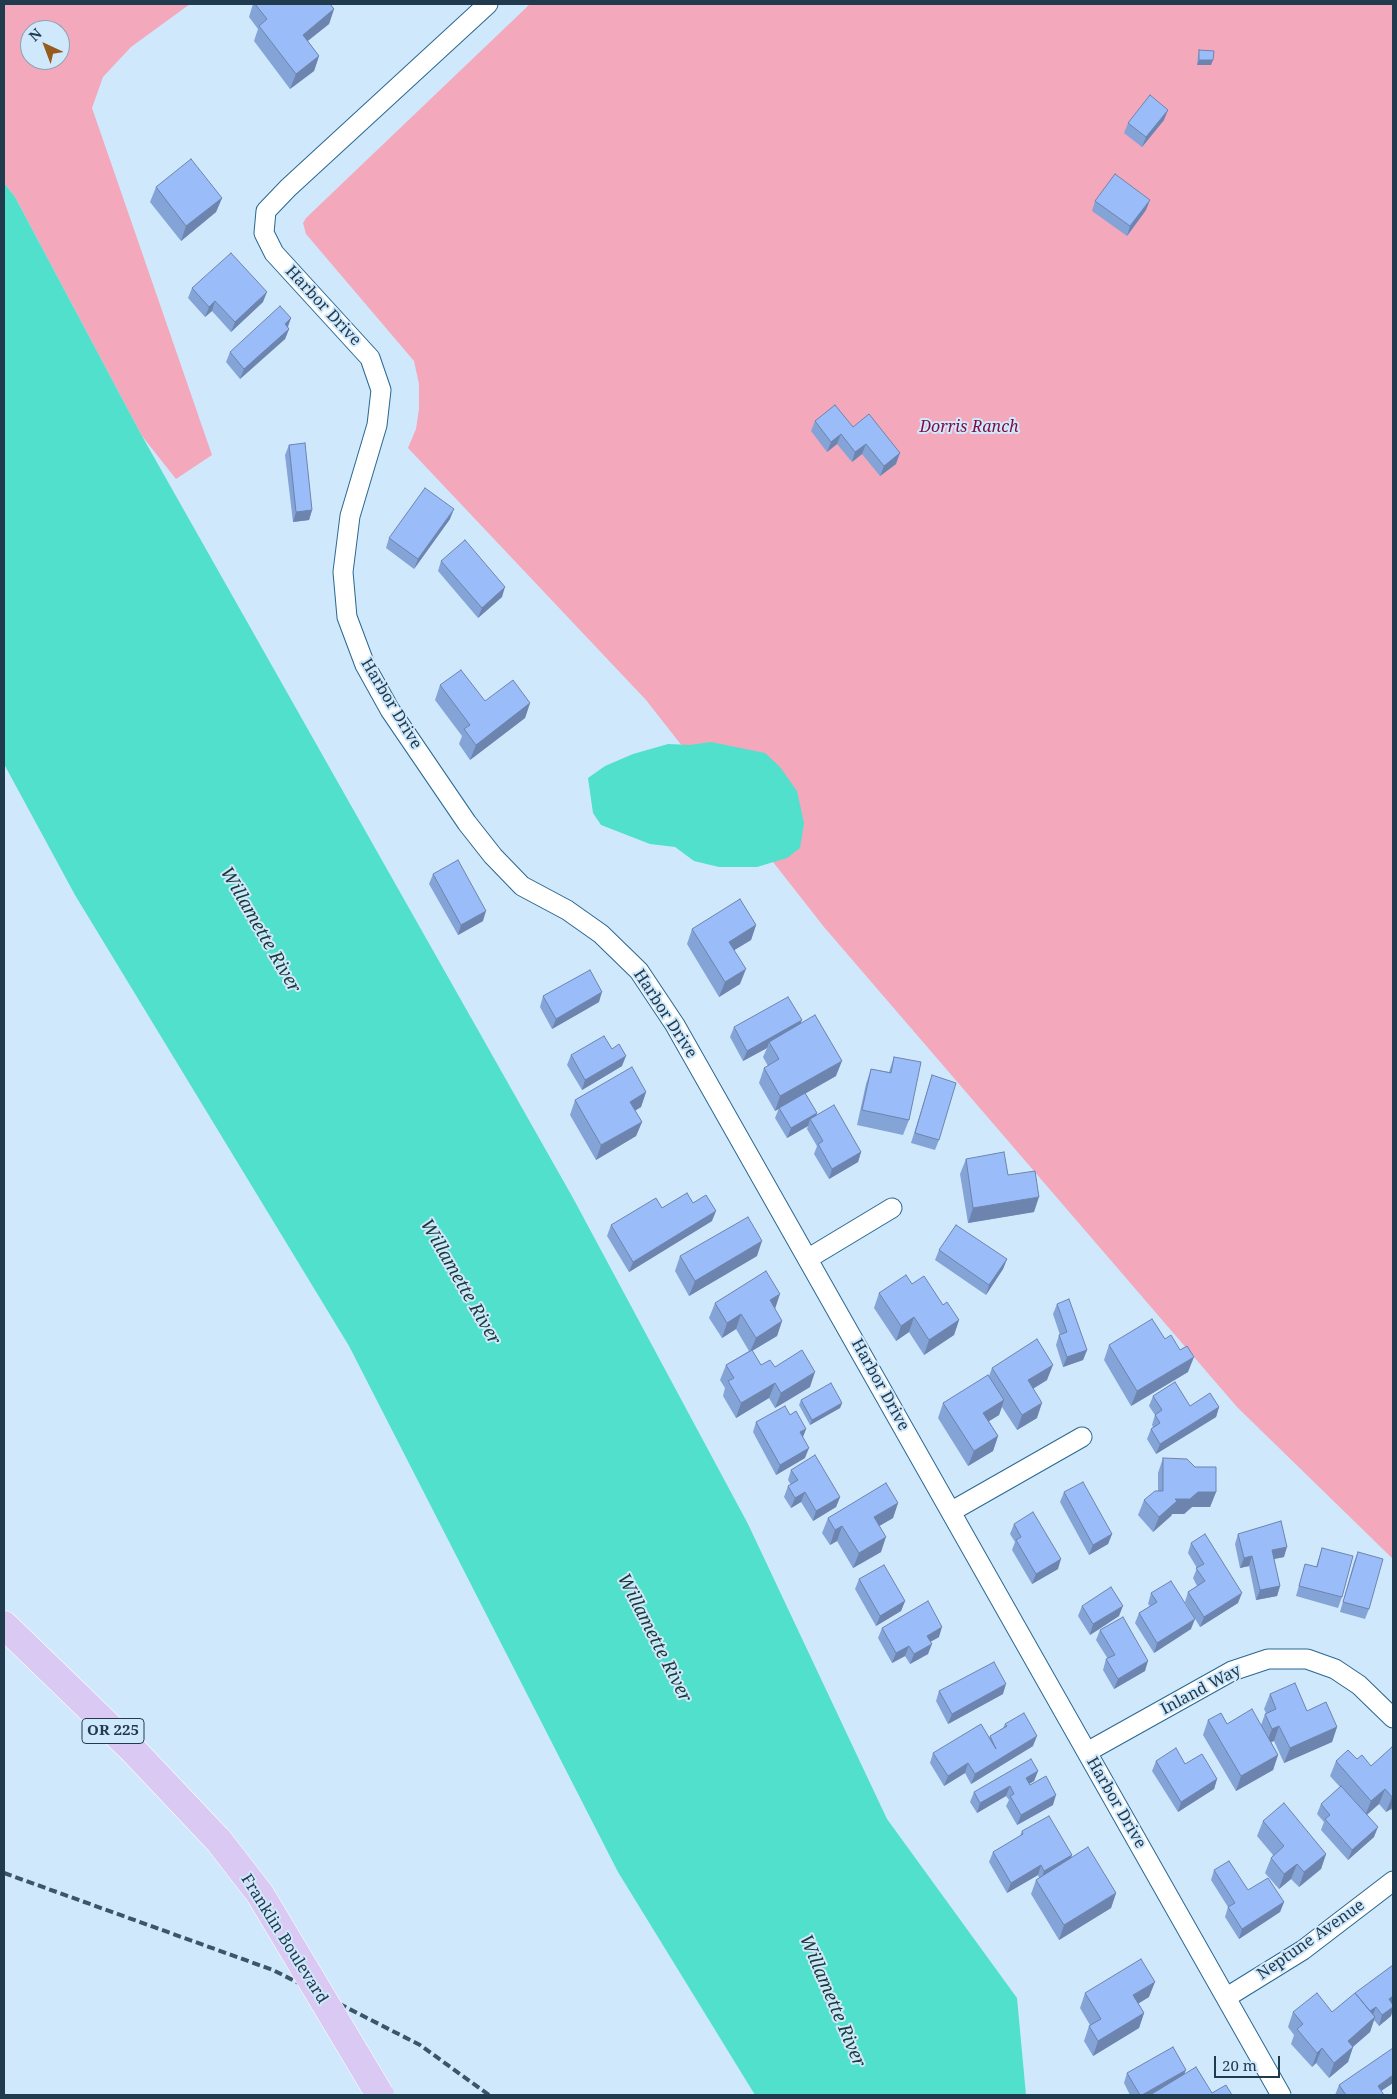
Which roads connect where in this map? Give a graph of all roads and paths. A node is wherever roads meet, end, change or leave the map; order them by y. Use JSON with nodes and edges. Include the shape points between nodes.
{"nodes":[{"id":1,"x":488,"y":4,"type":"edge"},
{"id":2,"x":892,"y":1208,"type":"dead end"},
{"id":3,"x":809,"y":1258,"type":"junction"},
{"id":4,"x":1082,"y":1437,"type":"dead end"},
{"id":5,"x":952,"y":1511,"type":"junction"},
{"id":6,"x":4,"y":1625,"type":"edge"},
{"id":7,"x":1393,"y":1718,"type":"edge"},
{"id":8,"x":1087,"y":1752,"type":"junction"},
{"id":9,"x":1393,"y":1882,"type":"edge"},
{"id":10,"x":1227,"y":1997,"type":"junction"},
{"id":11,"x":380,"y":2095,"type":"edge"},
{"id":12,"x":1281,"y":2095,"type":"edge"}],
"edges":[{"from":1,"to":3,"type":"street","name":"Harbor Drive","via":[[266,211],[264,233],[274,253],[370,358],[381,390],[377,425],[350,516],[343,572],[347,617],[365,665],[390,710],[493,856],[522,886],[567,910],[601,934],[639,971],[675,1025]]},
{"from":2,"to":3,"type":"street"},
{"from":3,"to":5,"type":"street","name":"Harbor Drive"},
{"from":4,"to":5,"type":"street"},
{"from":5,"to":8,"type":"street","name":"Harbor Drive"},
{"from":6,"to":11,"type":"main road","name":"Franklin Boulevard","number":"OR 225","bridge":true,"via":[[132,1749],[219,1841],[260,1894]]},
{"from":7,"to":8,"type":"street","name":"Inland Way","via":[[1360,1685],[1335,1669],[1307,1659],[1268,1659],[1232,1671]]},
{"from":8,"to":10,"type":"street","name":"Harbor Drive"},
{"from":9,"to":10,"type":"street","name":"Neptune Avenue","via":[[1303,1950]]},
{"from":10,"to":12,"type":"street","name":"Harbor Drive"}]}
